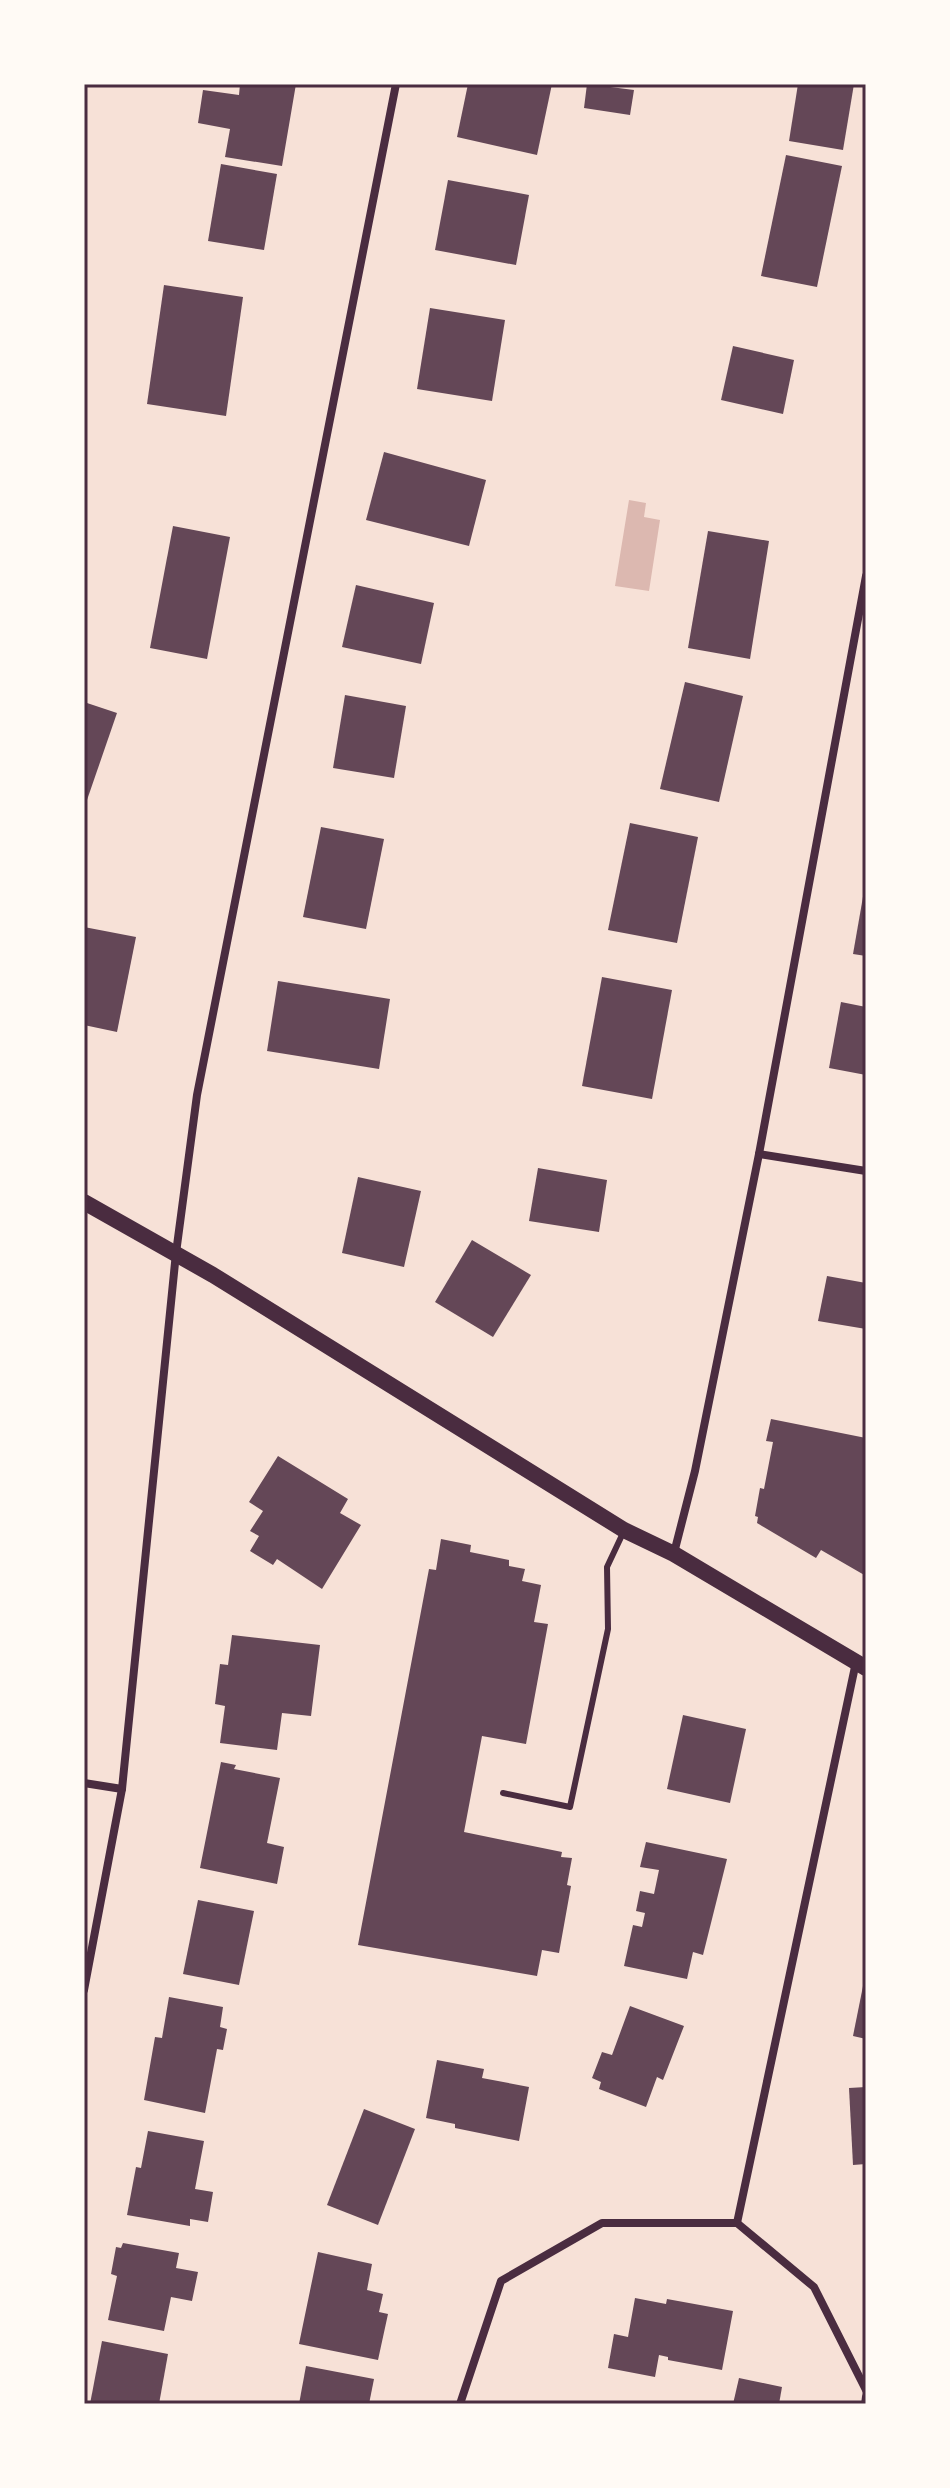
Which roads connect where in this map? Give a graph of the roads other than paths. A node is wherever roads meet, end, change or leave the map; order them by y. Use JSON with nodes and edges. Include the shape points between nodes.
{"nodes":[{"id":1,"x":396,"y":84,"type":"edge"},
{"id":2,"x":866,"y":576,"type":"edge"},
{"id":3,"x":759,"y":1154,"type":"junction"},
{"id":4,"x":866,"y":1171,"type":"edge"},
{"id":5,"x":84,"y":1202,"type":"edge"},
{"id":6,"x":176,"y":1253,"type":"junction"},
{"id":7,"x":624,"y":1530,"type":"junction"},
{"id":8,"x":674,"y":1554,"type":"junction"},
{"id":9,"x":861,"y":1665,"type":"edge"},
{"id":10,"x":84,"y":1783,"type":"edge"},
{"id":11,"x":122,"y":1789,"type":"junction"},
{"id":12,"x":503,"y":1793,"type":"dead end"},
{"id":13,"x":84,"y":1990,"type":"edge"},
{"id":14,"x":737,"y":2223,"type":"junction"},
{"id":15,"x":866,"y":2390,"type":"edge"},
{"id":16,"x":866,"y":2397,"type":"edge"},
{"id":17,"x":460,"y":2404,"type":"edge"},
{"id":18,"x":865,"y":2404,"type":"edge"}],
"edges":[{"from":1,"to":6,"type":"street","via":[[197,1095]]},
{"from":2,"to":3,"type":"street"},
{"from":3,"to":4,"type":"street"},
{"from":3,"to":8,"type":"street"},
{"from":5,"to":6,"type":"main road"},
{"from":6,"to":7,"type":"main road"},
{"from":6,"to":11,"type":"street"},
{"from":7,"to":8,"type":"main road"},
{"from":7,"to":12,"type":"lane","via":[[607,1567],[608,1629],[570,1807]]},
{"from":8,"to":9,"type":"main road"},
{"from":9,"to":14,"type":"street"},
{"from":10,"to":11,"type":"street"},
{"from":11,"to":13,"type":"street"},
{"from":14,"to":15,"type":"street","via":[[814,2287]]},
{"from":14,"to":17,"type":"street","via":[[602,2223],[501,2281]]},
{"from":16,"to":18,"type":"street"}]}
